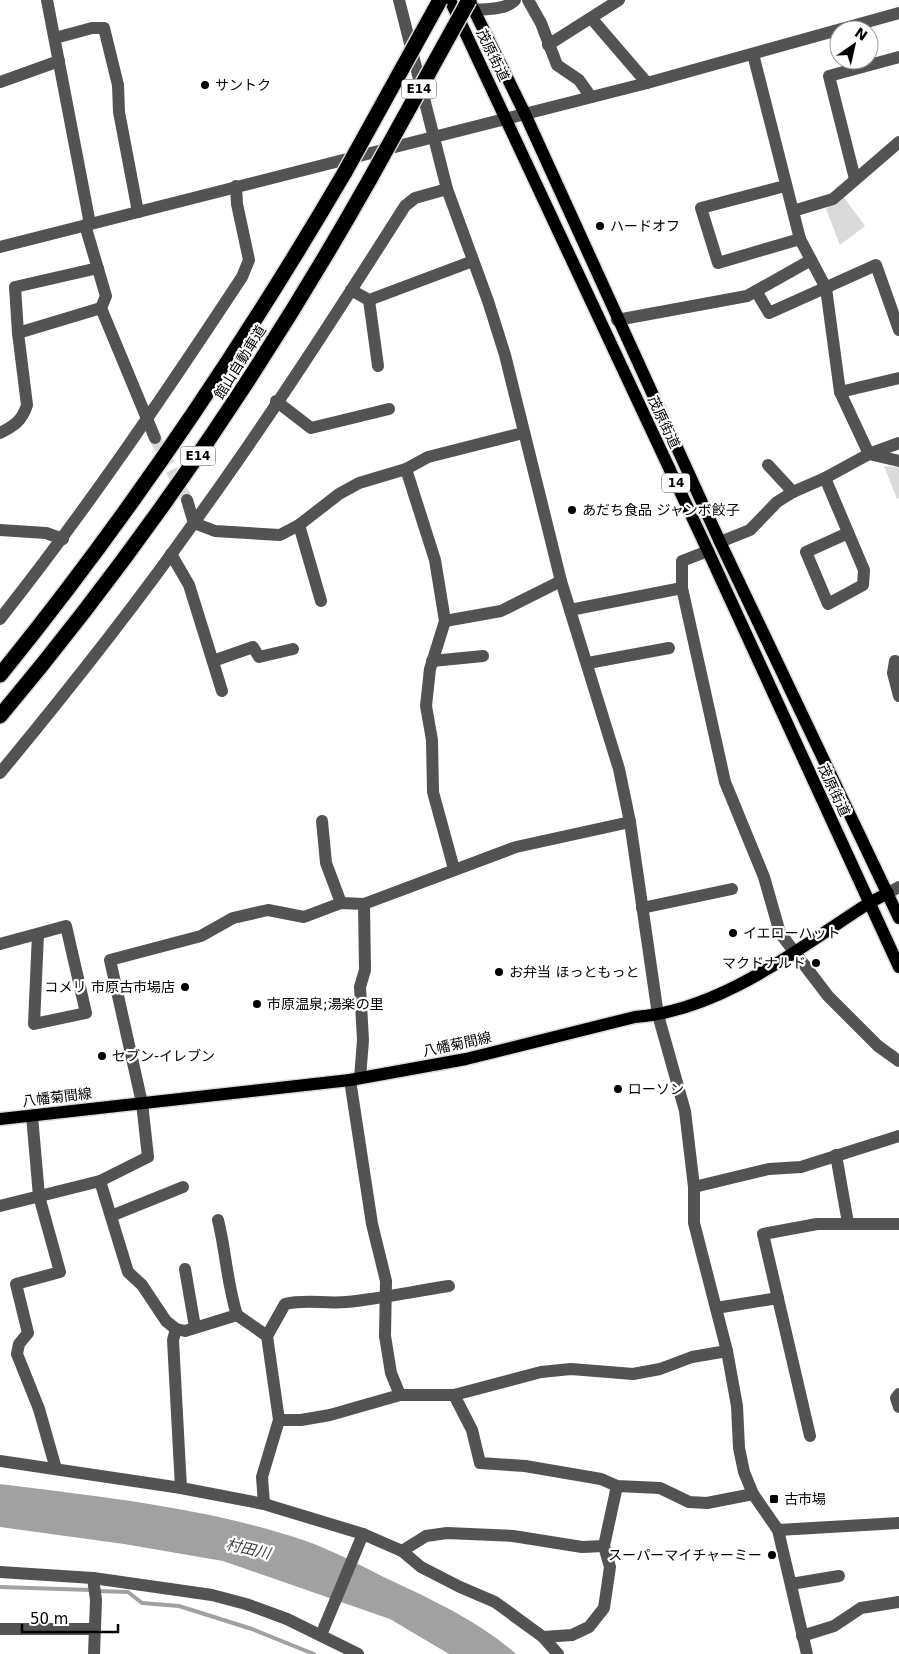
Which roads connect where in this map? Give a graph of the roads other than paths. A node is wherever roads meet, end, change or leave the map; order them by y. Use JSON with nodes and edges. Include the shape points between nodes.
{"nodes":[{"id":1,"x":48,"y":0,"type":"edge"},
{"id":2,"x":400,"y":0,"type":"edge"},
{"id":3,"x":440,"y":0,"type":"edge"},
{"id":4,"x":450,"y":0,"type":"edge"},
{"id":5,"x":515,"y":0,"type":"edge"},
{"id":6,"x":528,"y":0,"type":"edge"},
{"id":7,"x":620,"y":0,"type":"edge"},
{"id":8,"x":471,"y":3,"type":"edge"},
{"id":9,"x":899,"y":13,"type":"edge"},
{"id":10,"x":592,"y":18,"type":"junction"},
{"id":11,"x":55,"y":38,"type":"junction"},
{"id":12,"x":548,"y":45,"type":"junction"},
{"id":13,"x":753,"y":54,"type":"junction"},
{"id":14,"x":899,"y":57,"type":"edge"},
{"id":15,"x":59,"y":62,"type":"junction"},
{"id":16,"x":0,"y":82,"type":"edge"},
{"id":17,"x":647,"y":83,"type":"junction"},
{"id":18,"x":591,"y":97,"type":"junction"},
{"id":19,"x":525,"y":114,"type":"junction"},
{"id":20,"x":507,"y":118,"type":"junction"},
{"id":21,"x":432,"y":136,"type":"junction"},
{"id":22,"x":899,"y":142,"type":"edge"},
{"id":23,"x":855,"y":179,"type":"junction"},
{"id":24,"x":236,"y":186,"type":"junction"},
{"id":25,"x":785,"y":186,"type":"junction"},
{"id":26,"x":447,"y":189,"type":"junction"},
{"id":27,"x":793,"y":211,"type":"junction"},
{"id":28,"x":138,"y":212,"type":"junction"},
{"id":29,"x":88,"y":225,"type":"junction"},
{"id":30,"x":800,"y":238,"type":"junction"},
{"id":31,"x":0,"y":247,"type":"edge"},
{"id":32,"x":811,"y":260,"type":"junction"},
{"id":33,"x":473,"y":261,"type":"junction"},
{"id":34,"x":98,"y":268,"type":"junction"},
{"id":35,"x":826,"y":288,"type":"junction"},
{"id":36,"x":351,"y":290,"type":"junction"},
{"id":37,"x":756,"y":291,"type":"junction"},
{"id":38,"x":369,"y":300,"type":"junction"},
{"id":39,"x":101,"y":308,"type":"junction"},
{"id":40,"x":617,"y":320,"type":"junction"},
{"id":41,"x":899,"y":330,"type":"edge"},
{"id":42,"x":18,"y":333,"type":"junction"},
{"id":43,"x":378,"y":366,"type":"dead end"},
{"id":44,"x":899,"y":378,"type":"edge"},
{"id":45,"x":840,"y":392,"type":"junction"},
{"id":46,"x":276,"y":401,"type":"junction"},
{"id":47,"x":389,"y":409,"type":"dead end"},
{"id":48,"x":148,"y":420,"type":"junction"},
{"id":49,"x":0,"y":433,"type":"edge"},
{"id":50,"x":523,"y":434,"type":"junction"},
{"id":51,"x":155,"y":438,"type":"tunnel mouth"},
{"id":52,"x":899,"y":443,"type":"edge"},
{"id":53,"x":869,"y":454,"type":"junction"},
{"id":54,"x":899,"y":461,"type":"edge"},
{"id":55,"x":768,"y":465,"type":"dead end"},
{"id":56,"x":406,"y":469,"type":"junction"},
{"id":57,"x":825,"y":478,"type":"junction"},
{"id":58,"x":793,"y":492,"type":"junction"},
{"id":59,"x":187,"y":500,"type":"tunnel mouth"},
{"id":60,"x":194,"y":523,"type":"junction"},
{"id":61,"x":299,"y":526,"type":"junction"},
{"id":62,"x":0,"y":530,"type":"edge"},
{"id":63,"x":848,"y":533,"type":"junction"},
{"id":64,"x":62,"y":540,"type":"junction"},
{"id":65,"x":720,"y":542,"type":"junction"},
{"id":66,"x":708,"y":551,"type":"junction"},
{"id":67,"x":171,"y":554,"type":"junction"},
{"id":68,"x":561,"y":581,"type":"junction"},
{"id":69,"x":682,"y":588,"type":"junction"},
{"id":70,"x":322,"y":601,"type":"dead end"},
{"id":71,"x":570,"y":610,"type":"junction"},
{"id":72,"x":0,"y":619,"type":"edge"},
{"id":73,"x":445,"y":621,"type":"junction"},
{"id":74,"x":669,"y":648,"type":"dead end"},
{"id":75,"x":293,"y":650,"type":"dead end"},
{"id":76,"x":483,"y":656,"type":"dead end"},
{"id":77,"x":213,"y":661,"type":"junction"},
{"id":78,"x":895,"y":661,"type":"dead end"},
{"id":79,"x":432,"y":662,"type":"junction"},
{"id":80,"x":588,"y":663,"type":"junction"},
{"id":81,"x":0,"y":674,"type":"edge"},
{"id":82,"x":222,"y":691,"type":"dead end"},
{"id":83,"x":899,"y":696,"type":"edge"},
{"id":84,"x":0,"y":716,"type":"edge"},
{"id":85,"x":0,"y":773,"type":"edge"},
{"id":86,"x":322,"y":821,"type":"dead end"},
{"id":87,"x":630,"y":822,"type":"junction"},
{"id":88,"x":454,"y":869,"type":"junction"},
{"id":89,"x":732,"y":889,"type":"dead end"},
{"id":90,"x":893,"y":890,"type":"edge"},
{"id":91,"x":341,"y":903,"type":"junction"},
{"id":92,"x":869,"y":903,"type":"junction"},
{"id":93,"x":364,"y":904,"type":"junction"},
{"id":94,"x":642,"y":908,"type":"junction"},
{"id":95,"x":899,"y":918,"type":"edge"},
{"id":96,"x":38,"y":934,"type":"junction"},
{"id":97,"x":0,"y":944,"type":"edge"},
{"id":98,"x":794,"y":952,"type":"junction"},
{"id":99,"x":899,"y":967,"type":"edge"},
{"id":100,"x":658,"y":1015,"type":"junction"},
{"id":101,"x":899,"y":1061,"type":"edge"},
{"id":102,"x":355,"y":1079,"type":"junction"},
{"id":103,"x":142,"y":1103,"type":"junction"},
{"id":104,"x":32,"y":1116,"type":"junction"},
{"id":105,"x":0,"y":1119,"type":"edge"},
{"id":106,"x":899,"y":1136,"type":"edge"},
{"id":107,"x":836,"y":1155,"type":"junction"},
{"id":108,"x":100,"y":1181,"type":"junction"},
{"id":109,"x":694,"y":1186,"type":"junction"},
{"id":110,"x":183,"y":1187,"type":"dead end"},
{"id":111,"x":40,"y":1196,"type":"junction"},
{"id":112,"x":0,"y":1206,"type":"edge"},
{"id":113,"x":111,"y":1216,"type":"junction"},
{"id":114,"x":218,"y":1220,"type":"dead end"},
{"id":115,"x":848,"y":1223,"type":"junction"},
{"id":116,"x":899,"y":1224,"type":"edge"},
{"id":117,"x":184,"y":1269,"type":"dead end"},
{"id":118,"x":449,"y":1286,"type":"dead end"},
{"id":119,"x":385,"y":1295,"type":"junction"},
{"id":120,"x":778,"y":1298,"type":"junction"},
{"id":121,"x":716,"y":1308,"type":"junction"},
{"id":122,"x":237,"y":1315,"type":"junction"},
{"id":123,"x":194,"y":1327,"type":"junction"},
{"id":124,"x":176,"y":1329,"type":"junction"},
{"id":125,"x":267,"y":1336,"type":"junction"},
{"id":126,"x":727,"y":1351,"type":"junction"},
{"id":127,"x":899,"y":1394,"type":"edge"},
{"id":128,"x":400,"y":1395,"type":"junction"},
{"id":129,"x":454,"y":1395,"type":"junction"},
{"id":130,"x":899,"y":1407,"type":"edge"},
{"id":131,"x":279,"y":1420,"type":"junction"},
{"id":132,"x":810,"y":1436,"type":"dead end"},
{"id":133,"x":0,"y":1460,"type":"edge"},
{"id":134,"x":56,"y":1469,"type":"junction"},
{"id":135,"x":617,"y":1486,"type":"junction"},
{"id":136,"x":182,"y":1488,"type":"junction"},
{"id":137,"x":753,"y":1494,"type":"junction"},
{"id":138,"x":264,"y":1504,"type":"junction"},
{"id":139,"x":899,"y":1523,"type":"edge"},
{"id":140,"x":778,"y":1530,"type":"junction"},
{"id":141,"x":363,"y":1534,"type":"junction"},
{"id":142,"x":604,"y":1546,"type":"junction"},
{"id":143,"x":402,"y":1551,"type":"junction"},
{"id":144,"x":0,"y":1572,"type":"edge"},
{"id":145,"x":839,"y":1576,"type":"dead end"},
{"id":146,"x":93,"y":1578,"type":"junction"},
{"id":147,"x":791,"y":1584,"type":"junction"},
{"id":148,"x":899,"y":1602,"type":"edge"},
{"id":149,"x":0,"y":1629,"type":"edge"},
{"id":150,"x":95,"y":1629,"type":"junction"},
{"id":151,"x":321,"y":1635,"type":"junction"},
{"id":152,"x":802,"y":1636,"type":"junction"},
{"id":153,"x":543,"y":1637,"type":"junction"},
{"id":154,"x":94,"y":1654,"type":"edge"},
{"id":155,"x":358,"y":1654,"type":"edge"},
{"id":156,"x":558,"y":1654,"type":"edge"},
{"id":157,"x":807,"y":1654,"type":"edge"}],
"edges":[{"from":1,"to":11,"type":"street"},
{"from":2,"to":21,"type":"street"},
{"from":3,"to":81,"type":"highway","name":"館山自動車道","number":"E14","bridge":true,"via":[[295,258],[192,418],[134,501]]},
{"from":4,"to":20,"type":"main road","name":"茂原街道","number":"14"},
{"from":5,"to":8,"type":"street","via":[[496,8]]},
{"from":6,"to":12,"type":"street","via":[[541,23]]},
{"from":7,"to":10,"type":"street"},
{"from":8,"to":19,"type":"main road","name":"茂原街道","number":"14"},
{"from":8,"to":84,"type":"highway","name":"館山自動車道","number":"E14","bridge":true,"via":[[330,248],[224,418],[91,602]]},
{"from":9,"to":13,"type":"street"},
{"from":10,"to":12,"type":"street"},
{"from":10,"to":17,"type":"street"},
{"from":11,"to":15,"type":"street"},
{"from":11,"to":28,"type":"street","via":[[104,28],[118,85],[119,112]]},
{"from":12,"to":18,"type":"street","via":[[556,65],[579,80]]},
{"from":13,"to":17,"type":"street"},
{"from":13,"to":25,"type":"street"},
{"from":14,"to":23,"type":"street","via":[[829,76]]},
{"from":15,"to":16,"type":"street"},
{"from":15,"to":29,"type":"street"},
{"from":17,"to":18,"type":"street"},
{"from":18,"to":19,"type":"street"},
{"from":19,"to":20,"type":"street"},
{"from":19,"to":40,"type":"main road","name":"茂原街道","number":"14"},
{"from":20,"to":21,"type":"street"},
{"from":20,"to":66,"type":"main road","name":"茂原街道","number":"14"},
{"from":21,"to":24,"type":"street"},
{"from":21,"to":26,"type":"street"},
{"from":22,"to":23,"type":"street"},
{"from":23,"to":27,"type":"street","via":[[832,199]]},
{"from":24,"to":28,"type":"street"},
{"from":24,"to":48,"type":"street","via":[[249,260],[242,277]]},
{"from":25,"to":27,"type":"street"},
{"from":25,"to":30,"type":"street","via":[[701,208],[718,263]]},
{"from":26,"to":33,"type":"street"},
{"from":26,"to":36,"type":"street","via":[[415,198],[405,206]]},
{"from":27,"to":30,"type":"street"},
{"from":28,"to":29,"type":"street"},
{"from":29,"to":31,"type":"street"},
{"from":29,"to":34,"type":"street"},
{"from":30,"to":32,"type":"street"},
{"from":32,"to":35,"type":"street"},
{"from":32,"to":37,"type":"street"},
{"from":33,"to":38,"type":"street"},
{"from":33,"to":50,"type":"street","via":[[504,355]]},
{"from":34,"to":39,"type":"street","via":[[106,296]]},
{"from":34,"to":42,"type":"street","via":[[16,287]]},
{"from":35,"to":37,"type":"street","via":[[769,314]]},
{"from":35,"to":41,"type":"street","via":[[876,264]]},
{"from":35,"to":45,"type":"street"},
{"from":36,"to":38,"type":"street"},
{"from":36,"to":46,"type":"street"},
{"from":37,"to":40,"type":"street","via":[[748,296]]},
{"from":38,"to":43,"type":"street"},
{"from":39,"to":42,"type":"street"},
{"from":39,"to":48,"type":"street"},
{"from":40,"to":65,"type":"main road","name":"茂原街道","number":"14"},
{"from":42,"to":49,"type":"street","via":[[27,406],[15,425]]},
{"from":44,"to":45,"type":"street"},
{"from":45,"to":53,"type":"street"},
{"from":46,"to":47,"type":"street","via":[[311,428]]},
{"from":46,"to":60,"type":"street"},
{"from":48,"to":51,"type":"street"},
{"from":48,"to":64,"type":"street"},
{"from":50,"to":56,"type":"street","via":[[435,455]]},
{"from":50,"to":68,"type":"street"},
{"from":52,"to":53,"type":"street"},
{"from":53,"to":54,"type":"street"},
{"from":53,"to":57,"type":"street"},
{"from":55,"to":58,"type":"street"},
{"from":56,"to":61,"type":"street","via":[[359,483],[339,494]]},
{"from":56,"to":73,"type":"street","via":[[434,560]]},
{"from":57,"to":58,"type":"street"},
{"from":57,"to":63,"type":"street"},
{"from":58,"to":65,"type":"street","via":[[777,502],[750,530]]},
{"from":59,"to":60,"type":"street"},
{"from":60,"to":61,"type":"street","via":[[215,531],[248,535],[280,535]]},
{"from":60,"to":67,"type":"street"},
{"from":61,"to":70,"type":"street"},
{"from":62,"to":64,"type":"street","via":[[46,533]]},
{"from":63,"to":63,"type":"street","via":[[864,570],[863,585],[828,604],[806,552]]},
{"from":64,"to":72,"type":"street"},
{"from":65,"to":90,"type":"main road","name":"茂原街道","number":"14"},
{"from":66,"to":69,"type":"street","via":[[682,561]]},
{"from":66,"to":92,"type":"main road","name":"茂原街道","number":"14"},
{"from":67,"to":77,"type":"street","via":[[189,585]]},
{"from":67,"to":85,"type":"street","via":[[111,635]]},
{"from":68,"to":71,"type":"street"},
{"from":68,"to":73,"type":"street","via":[[501,611]]},
{"from":69,"to":71,"type":"street"},
{"from":69,"to":98,"type":"street","via":[[726,782],[764,877],[780,933]]},
{"from":71,"to":80,"type":"street"},
{"from":73,"to":79,"type":"street"},
{"from":74,"to":80,"type":"street"},
{"from":75,"to":77,"type":"street","via":[[259,656],[253,647]]},
{"from":76,"to":79,"type":"street"},
{"from":77,"to":82,"type":"street"},
{"from":78,"to":83,"type":"street","via":[[893,673]]},
{"from":79,"to":88,"type":"street","via":[[426,706],[432,740],[433,792]]},
{"from":80,"to":87,"type":"street","via":[[619,769]]},
{"from":86,"to":91,"type":"street","via":[[326,863]]},
{"from":87,"to":88,"type":"street","via":[[516,847]]},
{"from":87,"to":94,"type":"street"},
{"from":88,"to":93,"type":"street"},
{"from":89,"to":94,"type":"street"},
{"from":90,"to":92,"type":"main road","name":"八幡菊間線"},
{"from":90,"to":95,"type":"main road","name":"茂原街道","number":"14"},
{"from":91,"to":93,"type":"street"},
{"from":91,"to":103,"type":"street","via":[[304,917],[268,910],[233,918],[201,936],[110,960]]},
{"from":92,"to":98,"type":"main road","name":"八幡菊間線"},
{"from":92,"to":99,"type":"main road","name":"茂原街道","number":"14"},
{"from":93,"to":102,"type":"street","via":[[365,970],[360,987],[363,1040]]},
{"from":94,"to":100,"type":"street"},
{"from":96,"to":96,"type":"street","via":[[66,926],[86,1012],[34,1024]]},
{"from":96,"to":97,"type":"street"},
{"from":98,"to":100,"type":"main road","name":"八幡菊間線","via":[[747,980]]},
{"from":98,"to":101,"type":"street","via":[[853,1022]]},
{"from":100,"to":102,"type":"main road","name":"八幡菊間線","via":[[634,1017],[466,1059]]},
{"from":100,"to":109,"type":"street","via":[[685,1110]]},
{"from":102,"to":103,"type":"main road","name":"八幡菊間線"},
{"from":102,"to":119,"type":"street","via":[[372,1224],[386,1281]]},
{"from":103,"to":104,"type":"main road","name":"八幡菊間線"},
{"from":103,"to":108,"type":"street","via":[[148,1157]]},
{"from":104,"to":105,"type":"main road","name":"八幡菊間線"},
{"from":104,"to":111,"type":"street"},
{"from":106,"to":107,"type":"street"},
{"from":107,"to":109,"type":"street","via":[[801,1167],[770,1169]]},
{"from":107,"to":115,"type":"street"},
{"from":108,"to":111,"type":"street"},
{"from":108,"to":113,"type":"street"},
{"from":109,"to":121,"type":"street","via":[[694,1223]]},
{"from":110,"to":113,"type":"street"},
{"from":111,"to":112,"type":"street"},
{"from":111,"to":134,"type":"street","via":[[60,1272],[16,1284],[28,1332],[19,1344],[17,1354],[39,1409]]},
{"from":113,"to":124,"type":"street","via":[[128,1272],[160,1315]]},
{"from":114,"to":122,"type":"street","via":[[226,1252],[230,1293]]},
{"from":115,"to":116,"type":"street"},
{"from":115,"to":120,"type":"street","via":[[817,1224],[763,1234]]},
{"from":117,"to":123,"type":"street"},
{"from":118,"to":119,"type":"street"},
{"from":119,"to":125,"type":"street","via":[[331,1304],[301,1300],[285,1304]]},
{"from":119,"to":128,"type":"street","via":[[385,1336],[391,1373]]},
{"from":120,"to":121,"type":"street"},
{"from":120,"to":132,"type":"street"},
{"from":121,"to":126,"type":"street"},
{"from":122,"to":123,"type":"street"},
{"from":122,"to":125,"type":"street"},
{"from":123,"to":124,"type":"street","via":[[185,1331]]},
{"from":124,"to":136,"type":"street","via":[[173,1340]]},
{"from":125,"to":131,"type":"street"},
{"from":126,"to":129,"type":"street","via":[[633,1374],[571,1369],[541,1372]]},
{"from":126,"to":137,"type":"street","via":[[744,1472]]},
{"from":127,"to":130,"type":"street","via":[[896,1398]]},
{"from":128,"to":129,"type":"street"},
{"from":128,"to":131,"type":"street","via":[[330,1415]]},
{"from":129,"to":135,"type":"street","via":[[472,1430],[480,1464],[564,1471]]},
{"from":131,"to":138,"type":"street","via":[[262,1477]]},
{"from":133,"to":134,"type":"street"},
{"from":134,"to":136,"type":"street"},
{"from":135,"to":137,"type":"street","via":[[660,1488],[689,1502],[707,1503]]},
{"from":135,"to":142,"type":"street"},
{"from":136,"to":138,"type":"street"},
{"from":137,"to":140,"type":"street"},
{"from":138,"to":141,"type":"street"},
{"from":139,"to":140,"type":"street"},
{"from":140,"to":147,"type":"street"},
{"from":141,"to":143,"type":"street"},
{"from":141,"to":151,"type":"street"},
{"from":142,"to":143,"type":"street","via":[[582,1547],[513,1536],[446,1533],[426,1536]]},
{"from":142,"to":153,"type":"street","via":[[610,1567],[604,1608],[589,1627],[572,1635]]},
{"from":143,"to":153,"type":"street","via":[[421,1567],[495,1602]]},
{"from":144,"to":146,"type":"street"},
{"from":145,"to":147,"type":"street"},
{"from":146,"to":150,"type":"street"},
{"from":146,"to":151,"type":"street","via":[[212,1595],[246,1604]]},
{"from":147,"to":152,"type":"street"},
{"from":148,"to":152,"type":"street","via":[[860,1608],[834,1626]]},
{"from":149,"to":150,"type":"street"},
{"from":150,"to":154,"type":"street"},
{"from":151,"to":155,"type":"street"},
{"from":152,"to":157,"type":"street"},
{"from":153,"to":156,"type":"street"}]}
